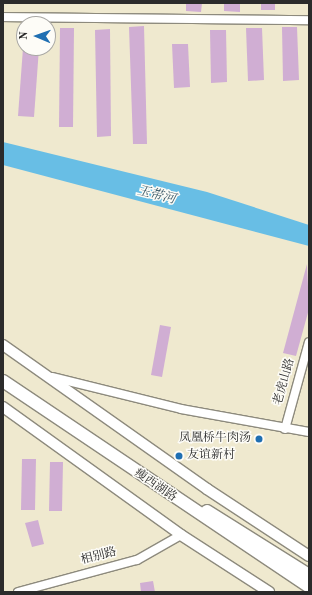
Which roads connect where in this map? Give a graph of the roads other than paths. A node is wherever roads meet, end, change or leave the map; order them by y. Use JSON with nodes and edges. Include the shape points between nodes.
{"nodes":[{"id":1,"x":3,"y":17,"type":"edge"},
{"id":2,"x":309,"y":20,"type":"edge"},
{"id":3,"x":309,"y":342,"type":"edge"},
{"id":4,"x":3,"y":345,"type":"edge"},
{"id":5,"x":3,"y":372,"type":"edge"},
{"id":6,"x":48,"y":376,"type":"junction"},
{"id":7,"x":3,"y":381,"type":"edge"},
{"id":8,"x":3,"y":407,"type":"edge"},
{"id":9,"x":285,"y":429,"type":"junction"},
{"id":10,"x":309,"y":432,"type":"edge"},
{"id":11,"x":181,"y":535,"type":"junction"},
{"id":12,"x":309,"y":556,"type":"edge"},
{"id":13,"x":309,"y":575,"type":"edge"},
{"id":14,"x":309,"y":587,"type":"edge"},
{"id":15,"x":18,"y":592,"type":"edge"},
{"id":16,"x":269,"y":592,"type":"edge"}],
"edges":[{"from":1,"to":2,"type":"street"},
{"from":3,"to":9,"type":"street","name":"老虎山路"},
{"from":4,"to":6,"type":"street"},
{"from":5,"to":13,"type":"main road","name":"瘦西湖路","via":[[217,518]]},
{"from":6,"to":9,"type":"street","via":[[181,409]]},
{"from":6,"to":12,"type":"street","via":[[207,489]]},
{"from":7,"to":14,"type":"main road","name":"瘦西湖路"},
{"from":8,"to":11,"type":"street"},
{"from":9,"to":10,"type":"street"},
{"from":11,"to":15,"type":"street","name":"相别路","via":[[137,560]]},
{"from":11,"to":16,"type":"street"}]}
